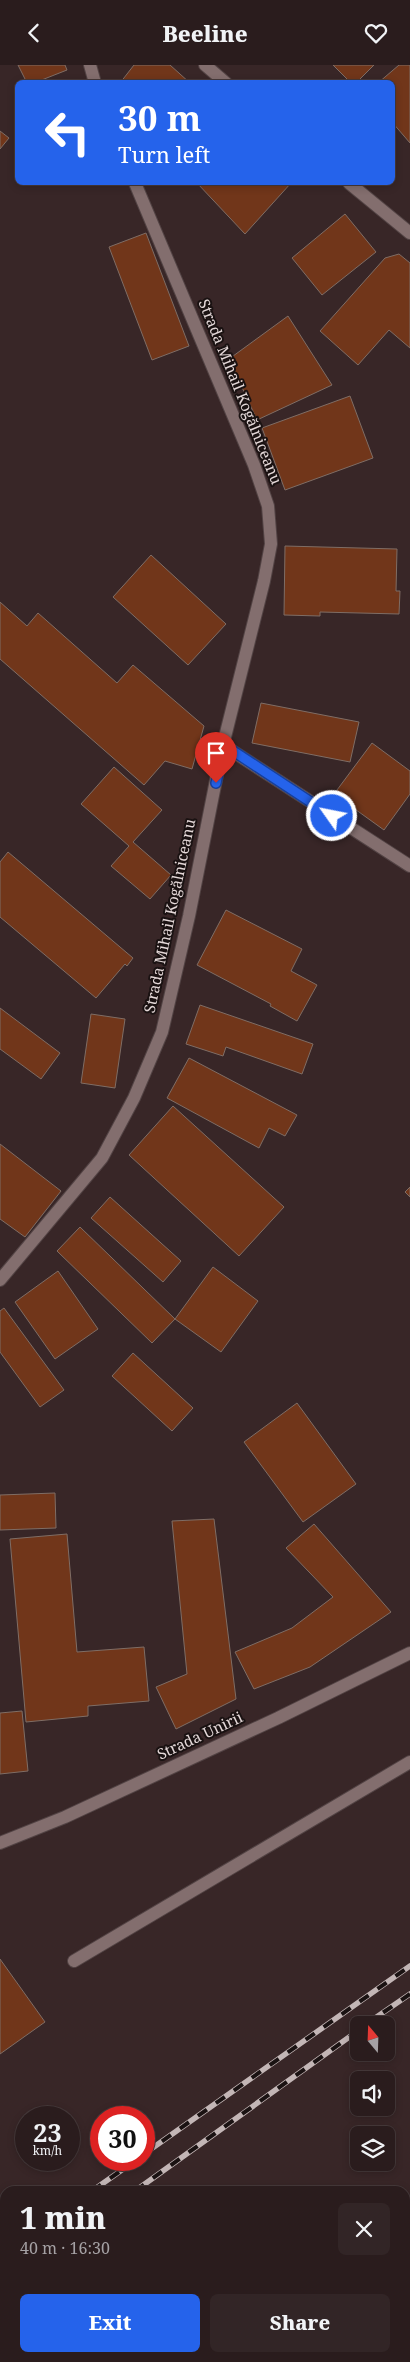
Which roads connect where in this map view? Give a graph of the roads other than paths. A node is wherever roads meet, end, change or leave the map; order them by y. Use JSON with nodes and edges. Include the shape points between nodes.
{"nodes":[{"id":1,"x":90,"y":65,"type":"edge"},
{"id":2,"x":205,"y":65,"type":"edge"},
{"id":3,"x":94,"y":80,"type":"edge"},
{"id":4,"x":222,"y":80,"type":"edge"},
{"id":5,"x":136,"y":185,"type":"edge"},
{"id":6,"x":350,"y":185,"type":"edge"},
{"id":7,"x":410,"y":233,"type":"edge"},
{"id":8,"x":224,"y":745,"type":"junction"},
{"id":9,"x":410,"y":866,"type":"edge"},
{"id":10,"x":0,"y":1280,"type":"edge"},
{"id":11,"x":410,"y":1653,"type":"edge"},
{"id":12,"x":410,"y":1762,"type":"edge"},
{"id":13,"x":0,"y":1843,"type":"edge"},
{"id":14,"x":74,"y":1961,"type":"dead end"}],
"edges":[{"from":1,"to":3,"type":"street"},
{"from":2,"to":4,"type":"street"},
{"from":5,"to":8,"type":"street","name":"Strada Mihail Kogălniceanu","via":[[254,465],[268,507],[271,545]]},
{"from":6,"to":7,"type":"street"},
{"from":8,"to":9,"type":"street"},
{"from":8,"to":10,"type":"street","name":"Strada Mihail Kogălniceanu","via":[[189,916],[158,1040],[134,1098],[102,1158]]},
{"from":11,"to":13,"type":"street","name":"Strada Unirii","via":[[66,1817]]},
{"from":12,"to":14,"type":"street"}]}
